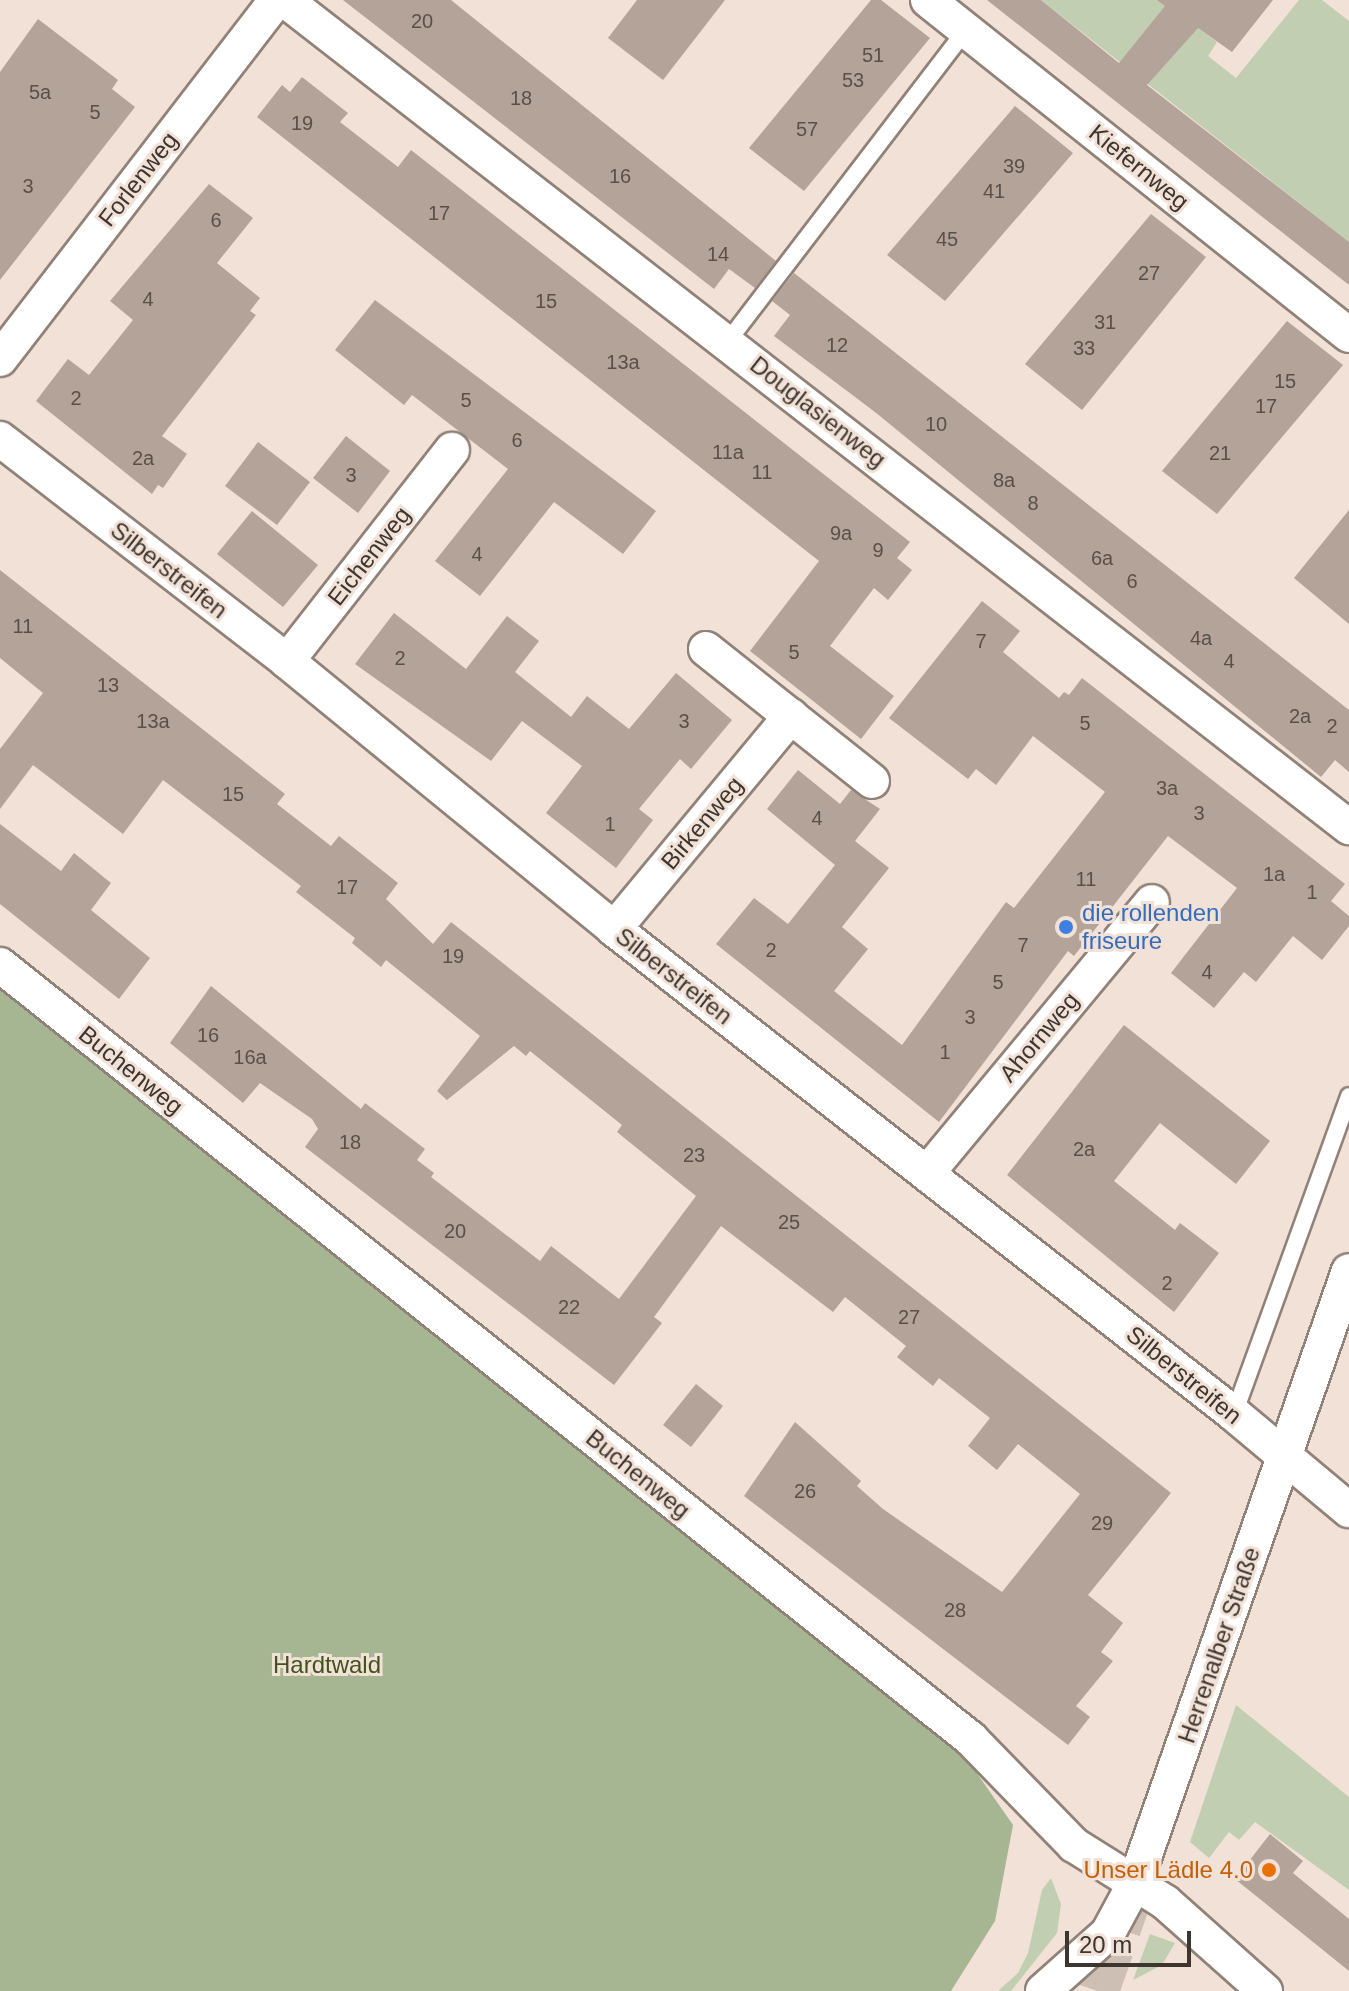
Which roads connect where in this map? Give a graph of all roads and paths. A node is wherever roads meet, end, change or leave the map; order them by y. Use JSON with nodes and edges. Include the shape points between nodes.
{"nodes":[{"id":1,"x":276,"y":0,"type":"edge"},
{"id":2,"x":285,"y":0,"type":"edge"},
{"id":3,"x":928,"y":0,"type":"edge"},
{"id":4,"x":966,"y":30,"type":"junction"},
{"id":5,"x":1349,"y":335,"type":"edge"},
{"id":6,"x":728,"y":341,"type":"junction"},
{"id":7,"x":0,"y":359,"type":"edge"},
{"id":8,"x":0,"y":439,"type":"edge"},
{"id":9,"x":452,"y":450,"type":"dead end"},
{"id":10,"x":706,"y":649,"type":"dead end"},
{"id":11,"x":287,"y":661,"type":"junction"},
{"id":12,"x":791,"y":716,"type":"junction"},
{"id":13,"x":872,"y":781,"type":"dead end"},
{"id":14,"x":1349,"y":827,"type":"edge"},
{"id":15,"x":1152,"y":902,"type":"dead end"},
{"id":16,"x":614,"y":929,"type":"junction"},
{"id":17,"x":0,"y":965,"type":"edge"},
{"id":18,"x":1349,"y":1096,"type":"edge"},
{"id":19,"x":927,"y":1173,"type":"junction"},
{"id":20,"x":1349,"y":1271,"type":"edge"},
{"id":21,"x":1234,"y":1414,"type":"junction"},
{"id":22,"x":1286,"y":1456,"type":"junction"},
{"id":23,"x":1349,"y":1510,"type":"edge"},
{"id":24,"x":1135,"y":1883,"type":"junction"},
{"id":25,"x":1043,"y":1991,"type":"edge"},
{"id":26,"x":1265,"y":1991,"type":"edge"}],
"edges":[{"from":1,"to":7,"type":"street","name":"Forlenweg"},
{"from":2,"to":6,"type":"street","name":"Douglasienweg"},
{"from":3,"to":4,"type":"street","name":"Kiefernweg"},
{"from":4,"to":5,"type":"street","name":"Kiefernweg"},
{"from":4,"to":6,"type":"lane"},
{"from":6,"to":14,"type":"street","name":"Douglasienweg"},
{"from":8,"to":11,"type":"street","name":"Silberstreifen"},
{"from":9,"to":11,"type":"street","name":"Eichenweg"},
{"from":10,"to":12,"type":"street"},
{"from":11,"to":16,"type":"street","name":"Silberstreifen"},
{"from":12,"to":13,"type":"street"},
{"from":12,"to":16,"type":"street","name":"Birkenweg"},
{"from":15,"to":19,"type":"street","name":"Ahornweg"},
{"from":16,"to":19,"type":"street","name":"Silberstreifen"},
{"from":17,"to":24,"type":"street","name":"Buchenweg","via":[[971,1739],[1074,1845]]},
{"from":18,"to":21,"type":"lane"},
{"from":19,"to":21,"type":"street","name":"Silberstreifen"},
{"from":20,"to":22,"type":"street","name":"Herrenalber Straße"},
{"from":21,"to":22,"type":"street","name":"Silberstreifen"},
{"from":22,"to":23,"type":"street","name":"Silberstreifen"},
{"from":22,"to":24,"type":"street","name":"Herrenalber Straße"},
{"from":24,"to":25,"type":"street","name":"Herrenalber Straße","via":[[1108,1933]]},
{"from":24,"to":26,"type":"street","name":"Buchenweg","via":[[1207,1935]]}]}
